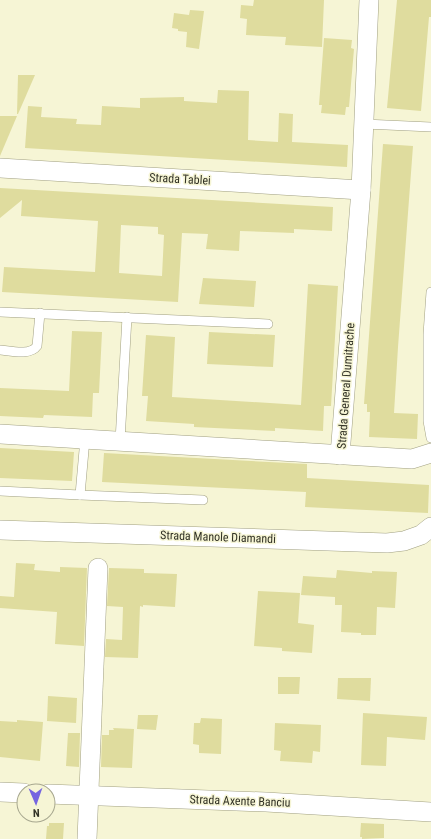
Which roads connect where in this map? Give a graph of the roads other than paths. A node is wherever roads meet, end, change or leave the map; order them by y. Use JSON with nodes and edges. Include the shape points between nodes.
{"nodes":[{"id":1,"x":369,"y":0,"type":"edge"},
{"id":2,"x":364,"y":124,"type":"junction"},
{"id":3,"x":431,"y":127,"type":"edge"},
{"id":4,"x":0,"y":168,"type":"edge"},
{"id":5,"x":361,"y":190,"type":"junction"},
{"id":6,"x":431,"y":292,"type":"edge"},
{"id":7,"x":0,"y":312,"type":"edge"},
{"id":8,"x":40,"y":313,"type":"junction"},
{"id":9,"x":127,"y":318,"type":"junction"},
{"id":10,"x":268,"y":324,"type":"dead end"},
{"id":11,"x":0,"y":350,"type":"edge"},
{"id":12,"x":0,"y":434,"type":"edge"},
{"id":13,"x":431,"y":438,"type":"edge"},
{"id":14,"x":85,"y":439,"type":"junction"},
{"id":15,"x":120,"y":442,"type":"junction"},
{"id":16,"x":431,"y":453,"type":"edge"},
{"id":17,"x":340,"y":455,"type":"junction"},
{"id":18,"x":0,"y":491,"type":"edge"},
{"id":19,"x":80,"y":495,"type":"junction"},
{"id":20,"x":203,"y":500,"type":"dead end"},
{"id":21,"x":431,"y":527,"type":"edge"},
{"id":22,"x":0,"y":530,"type":"edge"},
{"id":23,"x":98,"y":568,"type":"dead end"},
{"id":24,"x":0,"y":792,"type":"edge"},
{"id":25,"x":16,"y":793,"type":"edge"},
{"id":26,"x":56,"y":794,"type":"edge"},
{"id":27,"x":89,"y":796,"type":"junction"},
{"id":28,"x":431,"y":812,"type":"edge"},
{"id":29,"x":87,"y":839,"type":"edge"}],
"edges":[{"from":1,"to":2,"type":"street","name":"Strada General Dumitrache"},
{"from":2,"to":3,"type":"lane"},
{"from":2,"to":5,"type":"street","name":"Strada General Dumitrache"},
{"from":4,"to":5,"type":"street","name":"Strada Tablei"},
{"from":5,"to":17,"type":"street","name":"Strada General Dumitrache"},
{"from":6,"to":13,"type":"lane","via":[[428,334],[428,421]]},
{"from":7,"to":8,"type":"lane"},
{"from":8,"to":9,"type":"lane"},
{"from":8,"to":11,"type":"lane","via":[[37,346],[34,350]]},
{"from":9,"to":10,"type":"lane"},
{"from":9,"to":15,"type":"lane"},
{"from":12,"to":14,"type":"street","name":"Strada General Dumitrache"},
{"from":14,"to":15,"type":"street","name":"Strada General Dumitrache"},
{"from":14,"to":19,"type":"lane"},
{"from":15,"to":17,"type":"street","name":"Strada General Dumitrache"},
{"from":16,"to":17,"type":"street","via":[[412,459]]},
{"from":18,"to":19,"type":"lane"},
{"from":19,"to":20,"type":"lane"},
{"from":21,"to":22,"type":"street","name":"Strada Manole Diamandi","via":[[421,535],[387,543]]},
{"from":23,"to":27,"type":"street"},
{"from":24,"to":25,"type":"street"},
{"from":26,"to":27,"type":"street","name":"Strada Axente Banciu"},
{"from":27,"to":28,"type":"street","name":"Strada Axente Banciu","via":[[266,802]]},
{"from":27,"to":29,"type":"street"}]}
